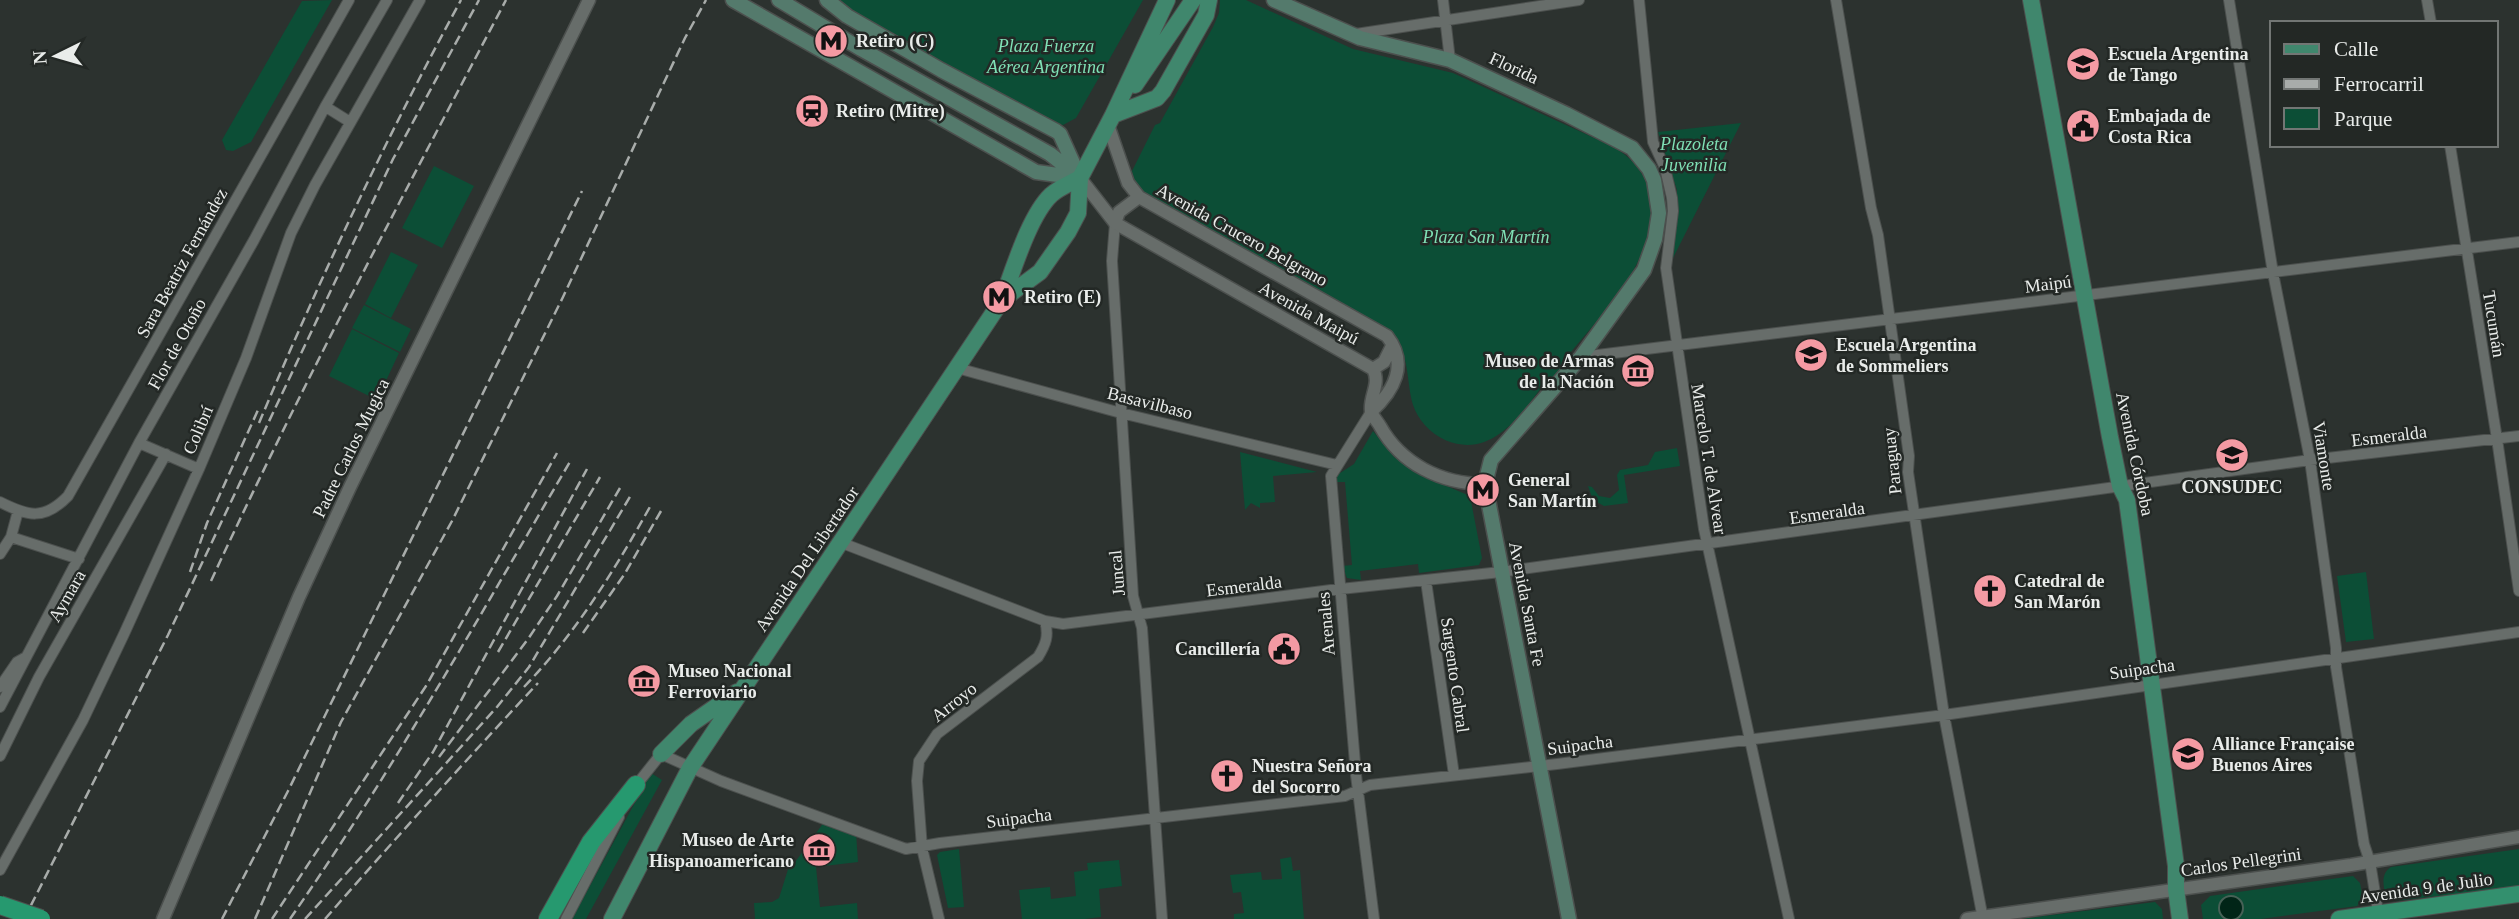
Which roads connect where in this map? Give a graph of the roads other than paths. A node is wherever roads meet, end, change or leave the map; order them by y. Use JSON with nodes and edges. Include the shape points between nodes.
{"nodes":[{"id":1,"x":349,"y":0,"type":"edge"},
{"id":2,"x":387,"y":0,"type":"edge"},
{"id":3,"x":420,"y":0,"type":"edge"},
{"id":4,"x":589,"y":0,"type":"edge"},
{"id":5,"x":733,"y":0,"type":"edge"},
{"id":6,"x":779,"y":0,"type":"edge"},
{"id":7,"x":827,"y":0,"type":"edge"},
{"id":8,"x":1167,"y":0,"type":"edge"},
{"id":9,"x":1193,"y":0,"type":"edge"},
{"id":10,"x":1209,"y":0,"type":"edge"},
{"id":11,"x":1274,"y":0,"type":"edge"},
{"id":12,"x":1443,"y":0,"type":"edge"},
{"id":13,"x":1579,"y":0,"type":"edge"},
{"id":14,"x":1639,"y":0,"type":"edge"},
{"id":15,"x":1836,"y":0,"type":"edge"},
{"id":16,"x":2031,"y":0,"type":"edge"},
{"id":17,"x":2229,"y":0,"type":"edge"},
{"id":18,"x":2427,"y":0,"type":"edge"},
{"id":19,"x":1446,"y":19,"type":"junction"},
{"id":20,"x":855,"y":20,"type":"junction"},
{"id":21,"x":2431,"y":21,"type":"edge"},
{"id":22,"x":829,"y":30,"type":"junction"},
{"id":23,"x":1352,"y":35,"type":"junction"},
{"id":24,"x":1450,"y":60,"type":"junction"},
{"id":25,"x":326,"y":107,"type":"junction"},
{"id":26,"x":1110,"y":120,"type":"junction"},
{"id":27,"x":350,"y":122,"type":"junction"},
{"id":28,"x":1653,"y":142,"type":"junction"},
{"id":29,"x":2450,"y":147,"type":"edge"},
{"id":30,"x":1632,"y":148,"type":"junction"},
{"id":31,"x":1080,"y":178,"type":"junction"},
{"id":32,"x":1139,"y":197,"type":"junction"},
{"id":33,"x":1115,"y":223,"type":"junction"},
{"id":34,"x":2519,"y":242,"type":"edge"},
{"id":35,"x":2466,"y":250,"type":"junction"},
{"id":36,"x":2273,"y":273,"type":"junction"},
{"id":37,"x":2084,"y":295,"type":"junction"},
{"id":38,"x":1002,"y":300,"type":"junction"},
{"id":39,"x":1889,"y":319,"type":"junction"},
{"id":40,"x":1676,"y":345,"type":"junction"},
{"id":41,"x":1392,"y":346,"type":"junction"},
{"id":42,"x":1581,"y":357,"type":"junction"},
{"id":43,"x":957,"y":368,"type":"junction"},
{"id":44,"x":1373,"y":369,"type":"junction"},
{"id":45,"x":1371,"y":412,"type":"junction"},
{"id":46,"x":1121,"y":413,"type":"junction"},
{"id":47,"x":2519,"y":436,"type":"edge"},
{"id":48,"x":2497,"y":439,"type":"junction"},
{"id":49,"x":139,"y":443,"type":"junction"},
{"id":50,"x":166,"y":454,"type":"junction"},
{"id":51,"x":2310,"y":460,"type":"junction"},
{"id":52,"x":1336,"y":465,"type":"junction"},
{"id":53,"x":199,"y":469,"type":"junction"},
{"id":54,"x":1485,"y":484,"type":"junction"},
{"id":55,"x":2120,"y":486,"type":"junction"},
{"id":56,"x":0,"y":502,"type":"edge"},
{"id":57,"x":21,"y":513,"type":"junction"},
{"id":58,"x":1914,"y":516,"type":"junction"},
{"id":59,"x":10,"y":537,"type":"junction"},
{"id":60,"x":842,"y":543,"type":"junction"},
{"id":61,"x":1706,"y":544,"type":"junction"},
{"id":62,"x":0,"y":554,"type":"edge"},
{"id":63,"x":79,"y":559,"type":"junction"},
{"id":64,"x":1501,"y":572,"type":"junction"},
{"id":65,"x":1426,"y":581,"type":"junction"},
{"id":66,"x":1340,"y":589,"type":"junction"},
{"id":67,"x":2519,"y":591,"type":"edge"},
{"id":68,"x":1138,"y":615,"type":"junction"},
{"id":69,"x":1045,"y":621,"type":"junction"},
{"id":70,"x":2519,"y":632,"type":"edge"},
{"id":71,"x":27,"y":657,"type":"junction"},
{"id":72,"x":2336,"y":657,"type":"junction"},
{"id":73,"x":2151,"y":684,"type":"junction"},
{"id":74,"x":0,"y":687,"type":"edge"},
{"id":75,"x":742,"y":688,"type":"junction"},
{"id":76,"x":0,"y":707,"type":"edge"},
{"id":77,"x":1944,"y":715,"type":"junction"},
{"id":78,"x":1748,"y":741,"type":"junction"},
{"id":79,"x":661,"y":754,"type":"junction"},
{"id":80,"x":0,"y":757,"type":"edge"},
{"id":81,"x":1539,"y":766,"type":"junction"},
{"id":82,"x":690,"y":768,"type":"junction"},
{"id":83,"x":1454,"y":775,"type":"junction"},
{"id":84,"x":636,"y":785,"type":"junction"},
{"id":85,"x":1359,"y":791,"type":"junction"},
{"id":86,"x":1154,"y":817,"type":"junction"},
{"id":87,"x":2519,"y":837,"type":"edge"},
{"id":88,"x":922,"y":848,"type":"junction"},
{"id":89,"x":2370,"y":862,"type":"junction"},
{"id":90,"x":0,"y":870,"type":"edge"},
{"id":91,"x":2176,"y":889,"type":"junction"},
{"id":92,"x":2519,"y":894,"type":"edge"},
{"id":93,"x":0,"y":905,"type":"edge"},
{"id":94,"x":2379,"y":917,"type":"edge"},
{"id":95,"x":1982,"y":918,"type":"edge"},
{"id":96,"x":41,"y":919,"type":"edge"},
{"id":97,"x":163,"y":919,"type":"edge"},
{"id":98,"x":548,"y":919,"type":"edge"},
{"id":99,"x":566,"y":919,"type":"edge"},
{"id":100,"x":611,"y":919,"type":"edge"},
{"id":101,"x":939,"y":919,"type":"edge"},
{"id":102,"x":1162,"y":919,"type":"edge"},
{"id":103,"x":1374,"y":919,"type":"edge"},
{"id":104,"x":1569,"y":919,"type":"edge"},
{"id":105,"x":1789,"y":919,"type":"edge"},
{"id":106,"x":1967,"y":919,"type":"edge"},
{"id":107,"x":2180,"y":919,"type":"edge"},
{"id":108,"x":2339,"y":919,"type":"edge"}],
"edges":[{"from":1,"to":57,"type":"street","name":"Sara Beatriz Fernández","via":[[76,485],[58,507]]},
{"from":2,"to":25,"type":"street","name":"Flor de Otoño"},
{"from":3,"to":27,"type":"street","name":"Colibrí"},
{"from":4,"to":97,"type":"street","name":"Padre Carlos Mugica","via":[[299,597]]},
{"from":5,"to":31,"type":"main road","via":[[1035,172]]},
{"from":6,"to":22,"type":"main road"},
{"from":7,"to":20,"type":"main road"},
{"from":7,"to":22,"type":"main road"},
{"from":8,"to":26,"type":"main road","name":"Avenida Del Libertador"},
{"from":9,"to":26,"type":"main road","name":"Avenida Del Libertador"},
{"from":10,"to":26,"type":"main road","via":[[1206,15],[1163,91]]},
{"from":11,"to":23,"type":"main road","name":"Florida"},
{"from":12,"to":19,"type":"street"},
{"from":13,"to":19,"type":"street"},
{"from":14,"to":28,"type":"street","name":"Marcelo T. de Alvear"},
{"from":15,"to":39,"type":"street","name":"Paraguay"},
{"from":16,"to":37,"type":"main road","name":"Avenida Córdoba"},
{"from":17,"to":36,"type":"street","name":"Viamonte"},
{"from":18,"to":21,"type":"street"},
{"from":19,"to":23,"type":"street"},
{"from":19,"to":24,"type":"street"},
{"from":20,"to":22,"type":"main road","via":[[838,22]]},
{"from":20,"to":31,"type":"main road","via":[[1056,131]]},
{"from":22,"to":31,"type":"main road","via":[[1050,154]]},
{"from":23,"to":24,"type":"main road","name":"Florida"},
{"from":24,"to":30,"type":"main road","name":"Florida"},
{"from":25,"to":27,"type":"street"},
{"from":25,"to":49,"type":"street","name":"Flor de Otoño"},
{"from":26,"to":31,"type":"main road","name":"Avenida Del Libertador"},
{"from":26,"to":32,"type":"street","name":"Avenida Crucero Belgrano","via":[[1128,183]]},
{"from":27,"to":53,"type":"street","name":"Colibrí","via":[[291,233]]},
{"from":28,"to":30,"type":"street"},
{"from":28,"to":40,"type":"street","name":"Marcelo T. de Alvear","via":[[1672,198],[1666,268]]},
{"from":29,"to":35,"type":"street","name":"Tucumán"},
{"from":30,"to":42,"type":"main road","via":[[1655,186],[1659,213],[1655,239],[1640,278]]},
{"from":31,"to":33,"type":"street","name":"Avenida Maipú"},
{"from":31,"to":38,"type":"main road","name":"Avenida Del Libertador","via":[[1051,194],[1038,214]]},
{"from":31,"to":38,"type":"main road","name":"Avenida Del Libertador","via":[[1078,213],[1068,232],[1040,272]]},
{"from":32,"to":33,"type":"street","via":[[1119,212]]},
{"from":32,"to":41,"type":"street","name":"Avenida Crucero Belgrano","via":[[1382,333]]},
{"from":33,"to":44,"type":"street","name":"Avenida Maipú"},
{"from":33,"to":46,"type":"street","name":"Juncal","via":[[1112,261]]},
{"from":34,"to":35,"type":"street","name":"Maipú"},
{"from":35,"to":36,"type":"street","name":"Maipú"},
{"from":35,"to":48,"type":"street","name":"Tucumán"},
{"from":36,"to":37,"type":"street","name":"Maipú"},
{"from":36,"to":51,"type":"street","name":"Viamonte"},
{"from":37,"to":39,"type":"street","name":"Maipú"},
{"from":37,"to":55,"type":"main road","name":"Avenida Córdoba"},
{"from":38,"to":43,"type":"main road","name":"Avenida Del Libertador"},
{"from":39,"to":40,"type":"street","name":"Maipú"},
{"from":39,"to":58,"type":"street","name":"Paraguay"},
{"from":40,"to":42,"type":"street","name":"Maipú"},
{"from":40,"to":61,"type":"street","name":"Marcelo T. de Alvear"},
{"from":41,"to":44,"type":"street","via":[[1384,362]]},
{"from":41,"to":45,"type":"street","name":"Arenales","via":[[1397,356],[1396,377],[1387,397]]},
{"from":42,"to":54,"type":"main road","via":[[1491,460]]},
{"from":43,"to":46,"type":"street","name":"Basavilbaso"},
{"from":43,"to":60,"type":"main road","name":"Avenida Del Libertador"},
{"from":44,"to":45,"type":"street","via":[[1377,377]]},
{"from":45,"to":52,"type":"street","name":"Arenales"},
{"from":45,"to":54,"type":"street","via":[[1409,461],[1438,476]]},
{"from":46,"to":52,"type":"street","name":"Basavilbaso"},
{"from":46,"to":68,"type":"street","name":"Juncal"},
{"from":47,"to":48,"type":"street","name":"Esmeralda"},
{"from":48,"to":51,"type":"street","name":"Esmeralda"},
{"from":48,"to":67,"type":"street","name":"Tucumán"},
{"from":49,"to":50,"type":"street"},
{"from":49,"to":63,"type":"street","name":"Flor de Otoño"},
{"from":50,"to":53,"type":"street"},
{"from":50,"to":80,"type":"street","name":"Aymara","via":[[39,677]]},
{"from":51,"to":55,"type":"street","name":"Esmeralda"},
{"from":51,"to":72,"type":"street","name":"Viamonte"},
{"from":52,"to":66,"type":"street","name":"Arenales","via":[[1331,476]]},
{"from":53,"to":90,"type":"street","name":"Colibrí","via":[[83,720]]},
{"from":54,"to":64,"type":"main road","name":"Avenida Santa Fe"},
{"from":55,"to":58,"type":"street","name":"Esmeralda"},
{"from":55,"to":73,"type":"main road","name":"Avenida Córdoba","via":[[2127,500]]},
{"from":56,"to":57,"type":"street"},
{"from":57,"to":59,"type":"street"},
{"from":58,"to":61,"type":"street","name":"Esmeralda"},
{"from":58,"to":77,"type":"street","name":"Paraguay"},
{"from":59,"to":62,"type":"street"},
{"from":59,"to":63,"type":"street"},
{"from":60,"to":69,"type":"street"},
{"from":60,"to":75,"type":"main road","name":"Avenida Del Libertador"},
{"from":61,"to":64,"type":"street","name":"Esmeralda"},
{"from":61,"to":78,"type":"street","name":"Marcelo T. de Alvear"},
{"from":63,"to":71,"type":"street","name":"Flor de Otoño"},
{"from":64,"to":65,"type":"street","name":"Esmeralda"},
{"from":64,"to":81,"type":"main road","name":"Avenida Santa Fe"},
{"from":65,"to":66,"type":"street","name":"Esmeralda"},
{"from":65,"to":83,"type":"street","name":"Sargento Cabral"},
{"from":66,"to":68,"type":"street","name":"Esmeralda"},
{"from":66,"to":85,"type":"street","name":"Arenales"},
{"from":68,"to":69,"type":"street","via":[[1063,624]]},
{"from":68,"to":86,"type":"street","name":"Juncal"},
{"from":69,"to":88,"type":"street","name":"Arroyo","via":[[1048,636],[1038,657],[937,734],[919,761]]},
{"from":70,"to":72,"type":"street","name":"Suipacha"},
{"from":71,"to":74,"type":"street","via":[[17,662]]},
{"from":71,"to":76,"type":"street","name":"Flor de Otoño"},
{"from":72,"to":73,"type":"street","name":"Suipacha"},
{"from":72,"to":89,"type":"street","name":"Viamonte"},
{"from":73,"to":77,"type":"street","name":"Suipacha"},
{"from":73,"to":91,"type":"main road","name":"Avenida Córdoba"},
{"from":75,"to":79,"type":"main road","via":[[691,724]]},
{"from":75,"to":82,"type":"main road","name":"Avenida Del Libertador"},
{"from":77,"to":78,"type":"street","name":"Suipacha"},
{"from":77,"to":95,"type":"street","name":"Paraguay"},
{"from":78,"to":81,"type":"street","name":"Suipacha"},
{"from":78,"to":105,"type":"street","name":"Marcelo T. de Alvear"},
{"from":79,"to":82,"type":"street","name":"Suipacha"},
{"from":79,"to":84,"type":"street"},
{"from":81,"to":83,"type":"street","name":"Suipacha"},
{"from":81,"to":104,"type":"main road","name":"Avenida Santa Fe"},
{"from":82,"to":88,"type":"street","name":"Suipacha","via":[[906,849]]},
{"from":82,"to":100,"type":"main road","name":"Avenida Del Libertador"},
{"from":83,"to":85,"type":"street","name":"Suipacha","via":[[1370,785]]},
{"from":84,"to":98,"type":"highway","via":[[591,842]]},
{"from":84,"to":99,"type":"street"},
{"from":85,"to":86,"type":"street","name":"Suipacha"},
{"from":85,"to":103,"type":"street","name":"Arenales"},
{"from":86,"to":88,"type":"street","name":"Suipacha"},
{"from":86,"to":102,"type":"street","name":"Juncal"},
{"from":87,"to":89,"type":"street","name":"Carlos Pellegrini"},
{"from":88,"to":101,"type":"street","name":"Arroyo"},
{"from":89,"to":91,"type":"street","name":"Carlos Pellegrini"},
{"from":89,"to":94,"type":"street","name":"Viamonte"},
{"from":91,"to":95,"type":"street","name":"Carlos Pellegrini"},
{"from":91,"to":107,"type":"main road","name":"Avenida Córdoba"},
{"from":92,"to":94,"type":"highway","name":"Avenida 9 de Julio"},
{"from":93,"to":96,"type":"highway","bridge":true},
{"from":94,"to":108,"type":"highway","name":"Avenida 9 de Julio"},
{"from":95,"to":106,"type":"street","name":"Carlos Pellegrini"}]}
